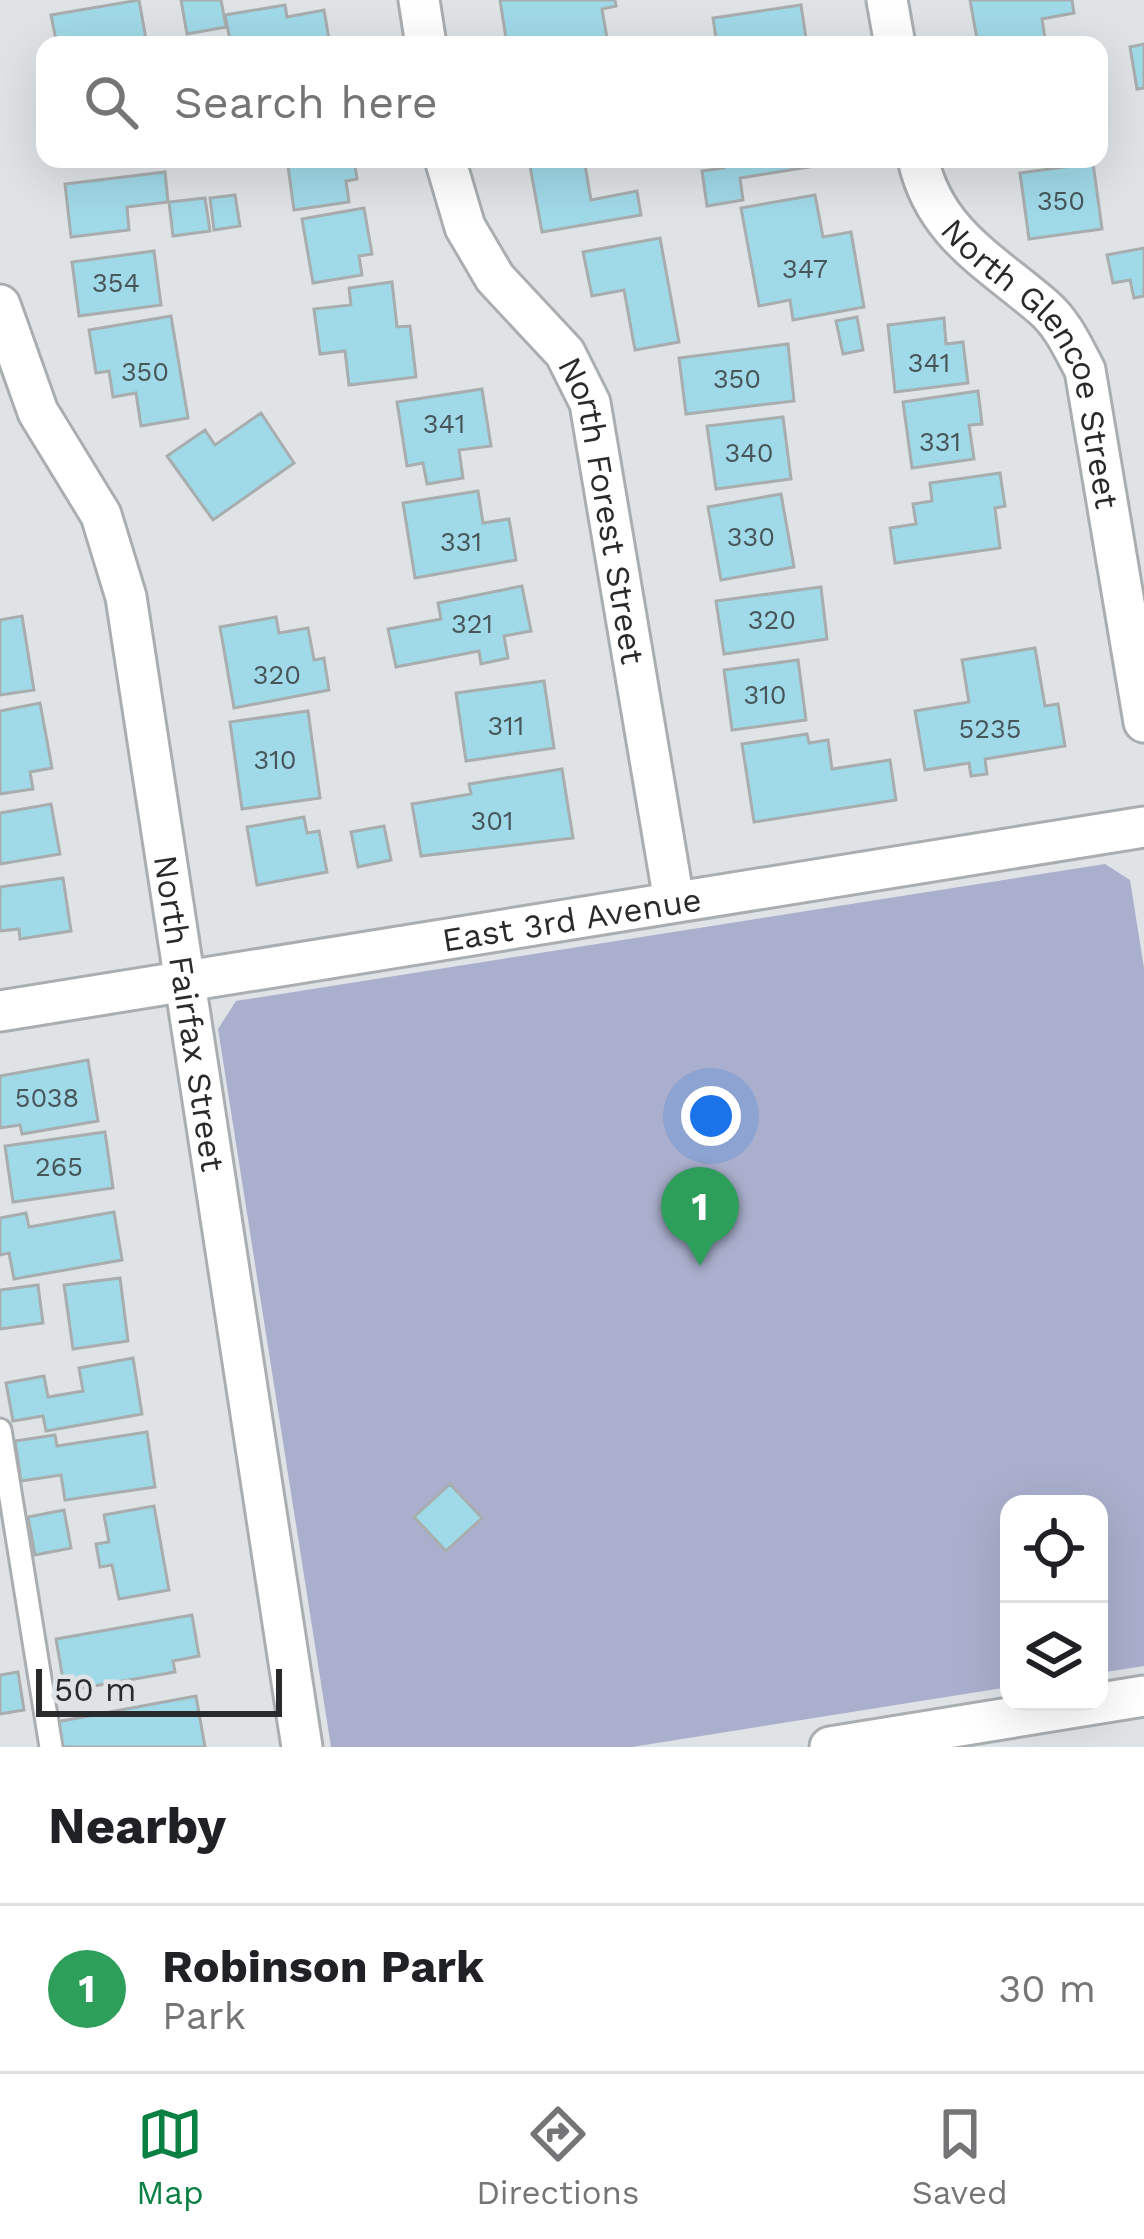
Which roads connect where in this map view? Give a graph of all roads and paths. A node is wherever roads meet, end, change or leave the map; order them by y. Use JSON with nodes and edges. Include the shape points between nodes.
{"nodes":[{"id":1,"x":419,"y":0,"type":"edge"},
{"id":2,"x":887,"y":0,"type":"edge"},
{"id":3,"x":425,"y":36,"type":"edge"},
{"id":4,"x":893,"y":36,"type":"edge"},
{"id":5,"x":447,"y":168,"type":"edge"},
{"id":6,"x":921,"y":168,"type":"edge"},
{"id":7,"x":0,"y":305,"type":"edge"},
{"id":8,"x":1144,"y":722,"type":"edge"},
{"id":9,"x":1144,"y":827,"type":"edge"},
{"id":10,"x":674,"y":902,"type":"junction"},
{"id":11,"x":186,"y":980,"type":"junction"},
{"id":12,"x":0,"y":1011,"type":"edge"},
{"id":13,"x":0,"y":1430,"type":"edge"},
{"id":14,"x":1144,"y":1696,"type":"edge"},
{"id":15,"x":51,"y":1747,"type":"edge"},
{"id":16,"x":302,"y":1747,"type":"edge"},
{"id":17,"x":830,"y":1747,"type":"edge"}],
"edges":[{"from":1,"to":3,"type":"street"},
{"from":2,"to":4,"type":"street"},
{"from":5,"to":10,"type":"street","name":"North Forest Street","via":[[455,202],[495,278],[565,353],[590,403]]},
{"from":6,"to":8,"type":"street","name":"North Glencoe Street","via":[[959,240],[1044,308],[1085,370]]},
{"from":7,"to":11,"type":"street","name":"North Fairfax Street","via":[[38,412],[111,538]]},
{"from":9,"to":10,"type":"street","name":"East 3rd Avenue"},
{"from":10,"to":11,"type":"street","name":"East 3rd Avenue"},
{"from":11,"to":12,"type":"street","name":"East 3rd Avenue"},
{"from":11,"to":16,"type":"street","name":"North Fairfax Street"},
{"from":13,"to":15,"type":"lane"},
{"from":14,"to":17,"type":"street"}]}
